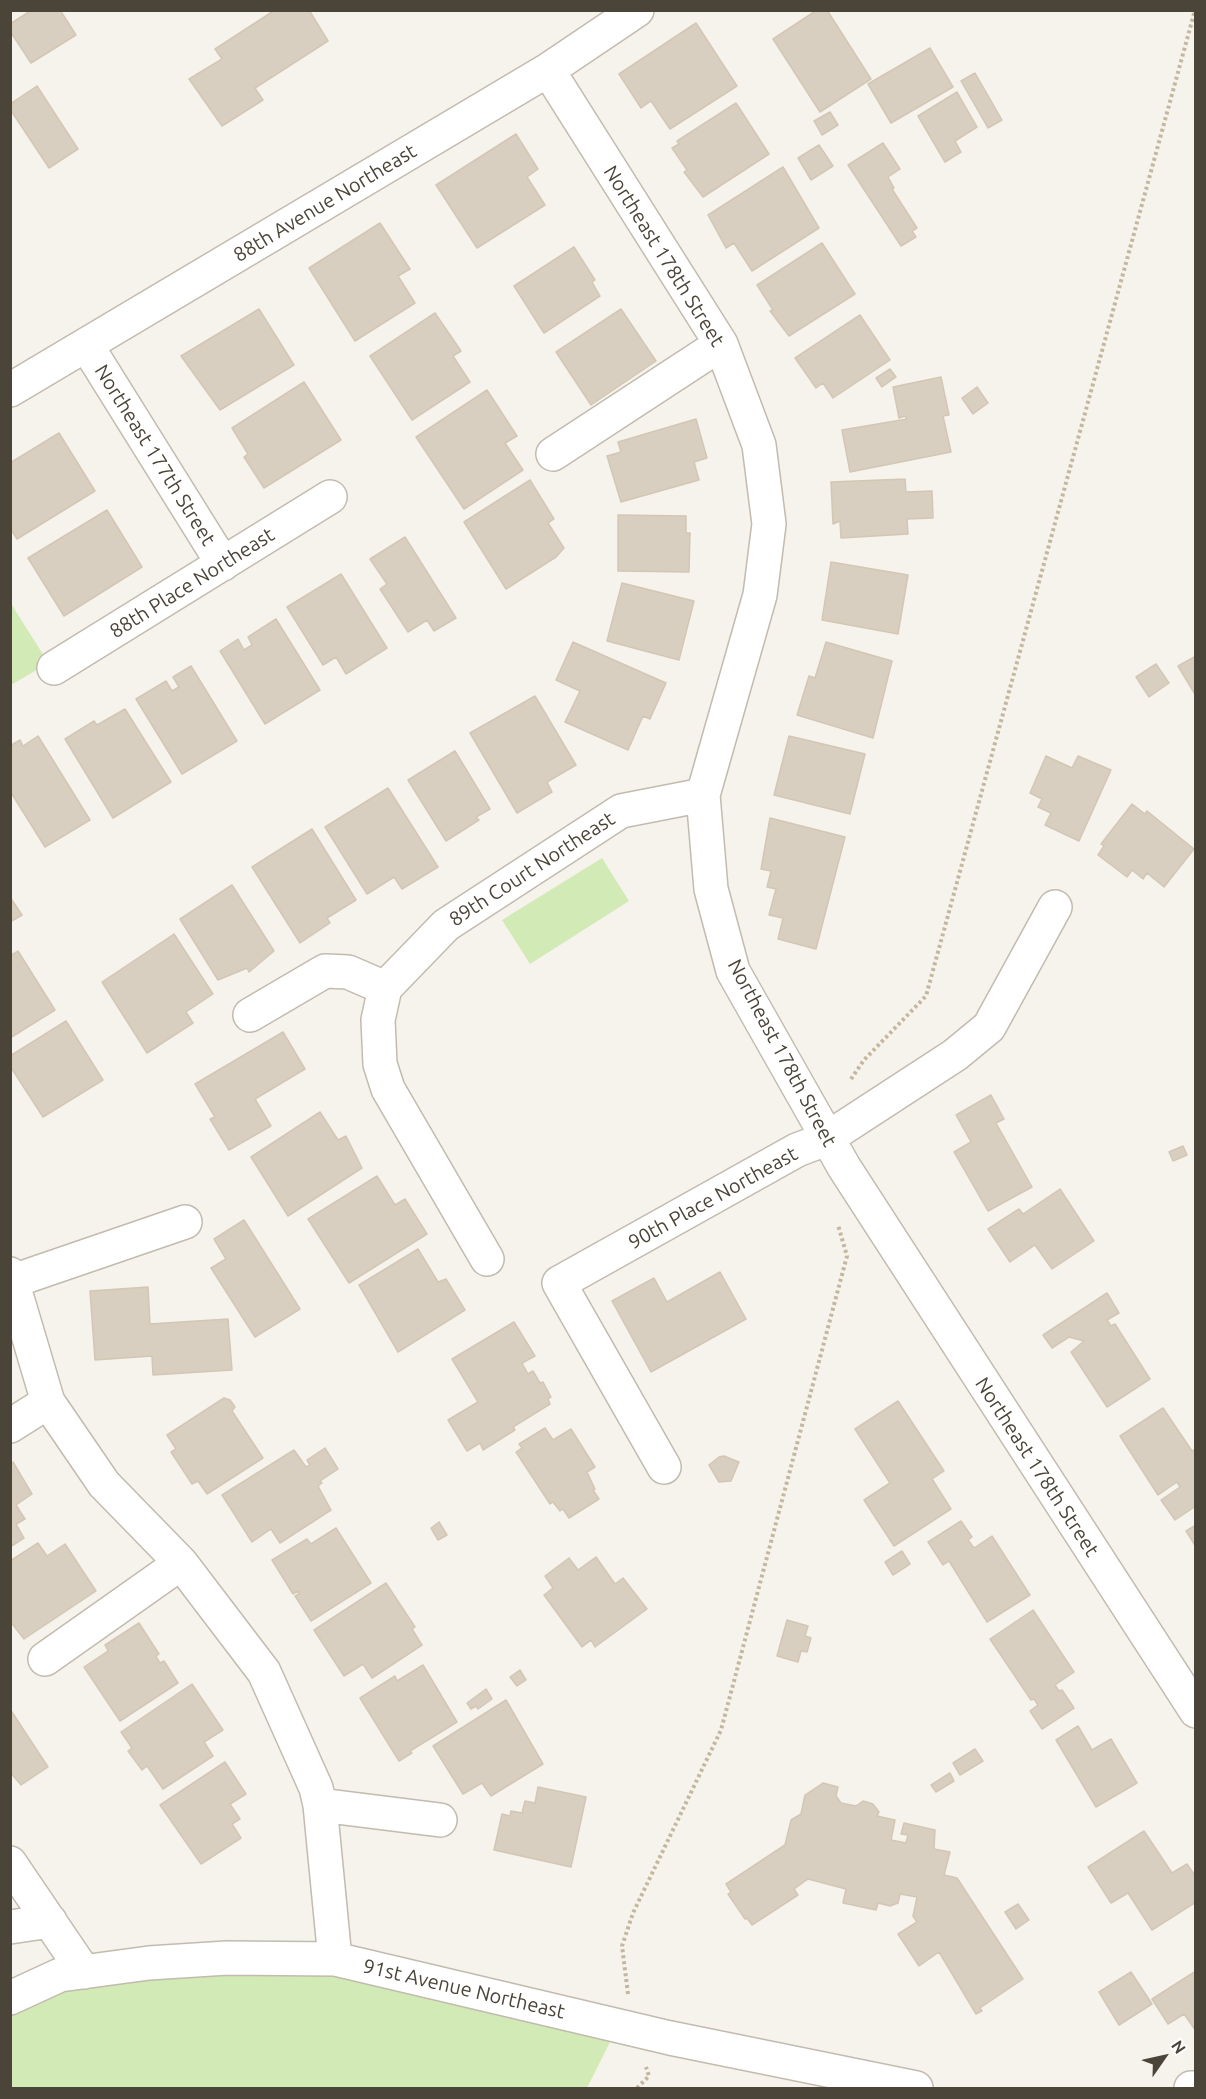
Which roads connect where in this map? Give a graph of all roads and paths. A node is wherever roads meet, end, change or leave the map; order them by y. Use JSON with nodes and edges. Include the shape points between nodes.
{"nodes":[{"id":1,"x":637,"y":10,"type":"edge"},
{"id":2,"x":548,"y":70,"type":"junction"},
{"id":3,"x":721,"y":344,"type":"junction"},
{"id":4,"x":87,"y":346,"type":"junction"},
{"id":5,"x":15,"y":378,"type":"edge"},
{"id":6,"x":553,"y":454,"type":"dead end"},
{"id":7,"x":330,"y":497,"type":"dead end"},
{"id":8,"x":224,"y":564,"type":"junction"},
{"id":9,"x":54,"y":668,"type":"dead end"},
{"id":10,"x":703,"y":795,"type":"junction"},
{"id":11,"x":1054,"y":907,"type":"dead end"},
{"id":12,"x":385,"y":988,"type":"junction"},
{"id":13,"x":250,"y":1015,"type":"dead end"},
{"id":14,"x":826,"y":1139,"type":"junction"},
{"id":15,"x":185,"y":1222,"type":"dead end"},
{"id":16,"x":487,"y":1259,"type":"dead end"},
{"id":17,"x":12,"y":1277,"type":"edge"},
{"id":18,"x":48,"y":1402,"type":"junction"},
{"id":19,"x":10,"y":1426,"type":"edge"},
{"id":20,"x":664,"y":1467,"type":"dead end"},
{"id":21,"x":181,"y":1563,"type":"junction"},
{"id":22,"x":45,"y":1659,"type":"dead end"},
{"id":23,"x":1196,"y":1711,"type":"edge"},
{"id":24,"x":320,"y":1804,"type":"junction"},
{"id":25,"x":440,"y":1820,"type":"dead end"},
{"id":26,"x":10,"y":1863,"type":"edge"},
{"id":27,"x":50,"y":1921,"type":"junction"},
{"id":28,"x":10,"y":1928,"type":"edge"},
{"id":29,"x":335,"y":1959,"type":"junction"},
{"id":30,"x":84,"y":1972,"type":"junction"},
{"id":31,"x":10,"y":1998,"type":"edge"},
{"id":32,"x":916,"y":2088,"type":"edge"}],
"edges":[{"from":1,"to":2,"type":"street","name":"88th Avenue Northeast"},
{"from":2,"to":3,"type":"street","name":"Northeast 178th Street"},
{"from":2,"to":4,"type":"street","name":"88th Avenue Northeast"},
{"from":3,"to":6,"type":"street"},
{"from":3,"to":10,"type":"street","name":"Northeast 178th Street","via":[[759,446],[768,524],[760,595]]},
{"from":4,"to":5,"type":"street","name":"88th Avenue Northeast"},
{"from":4,"to":8,"type":"street","name":"Northeast 177th Street"},
{"from":7,"to":8,"type":"street","name":"88th Place Northeast"},
{"from":8,"to":9,"type":"street","name":"88th Place Northeast"},
{"from":10,"to":12,"type":"street","name":"89th Court Northeast","via":[[621,811],[446,925]]},
{"from":10,"to":14,"type":"street","name":"Northeast 178th Street","via":[[711,889],[734,971]]},
{"from":11,"to":14,"type":"street","name":"90th Place Northeast","via":[[989,1027],[955,1055]]},
{"from":12,"to":13,"type":"street","via":[[348,972],[325,971]]},
{"from":12,"to":16,"type":"street","via":[[378,1020],[380,1064],[388,1089]]},
{"from":14,"to":20,"type":"street","name":"90th Place Northeast","via":[[797,1150],[560,1283]]},
{"from":14,"to":23,"type":"street","name":"Northeast 178th Street"},
{"from":15,"to":17,"type":"street"},
{"from":17,"to":18,"type":"street"},
{"from":18,"to":19,"type":"street"},
{"from":18,"to":21,"type":"street","via":[[104,1484]]},
{"from":21,"to":22,"type":"street"},
{"from":21,"to":24,"type":"street","via":[[264,1672]]},
{"from":24,"to":25,"type":"street"},
{"from":24,"to":29,"type":"street"},
{"from":26,"to":27,"type":"street"},
{"from":27,"to":28,"type":"street"},
{"from":27,"to":30,"type":"street"},
{"from":29,"to":30,"type":"street","name":"91st Avenue Northeast","via":[[227,1958]]},
{"from":29,"to":32,"type":"street","name":"91st Avenue Northeast","via":[[670,2038]]},
{"from":30,"to":31,"type":"street","name":"91st Avenue Northeast","via":[[60,1975]]}]}
